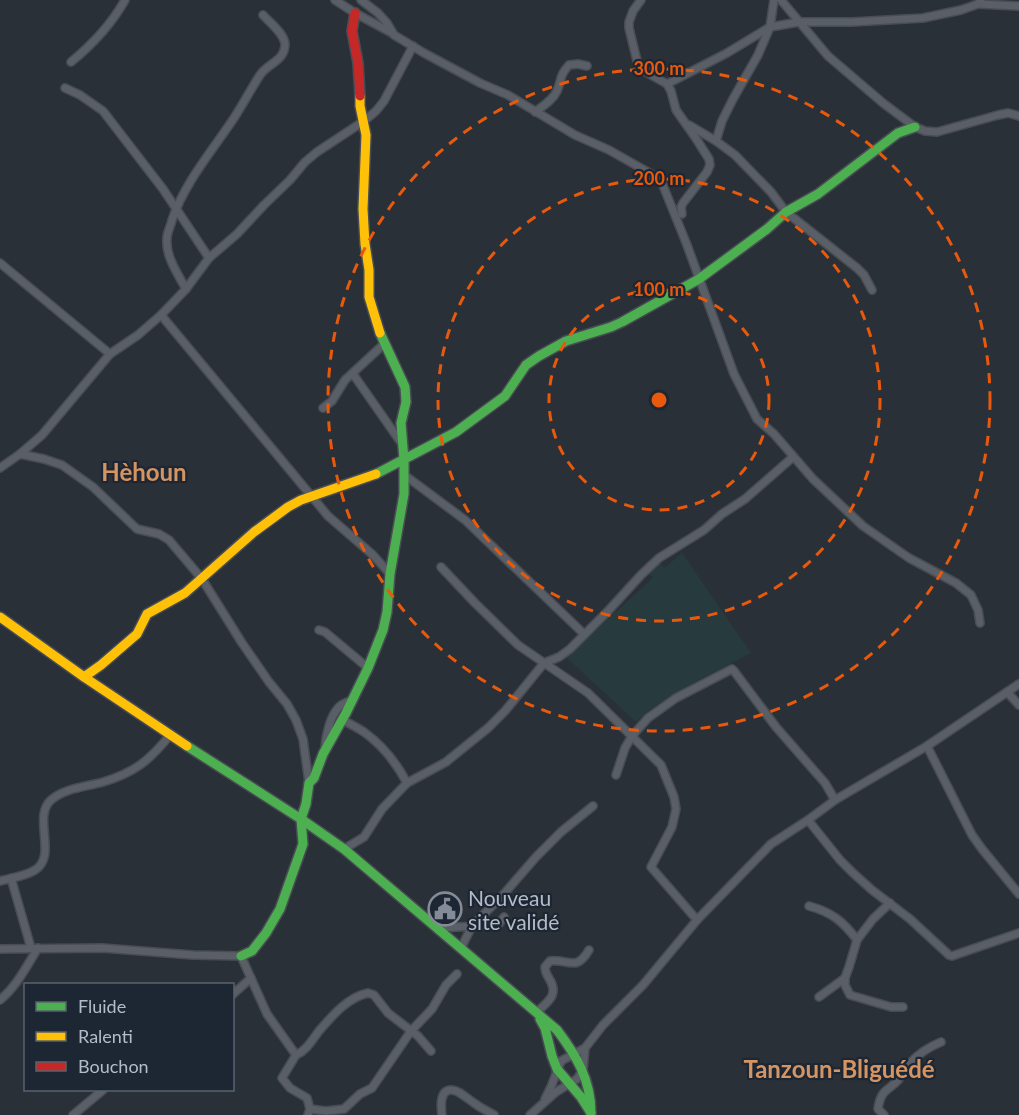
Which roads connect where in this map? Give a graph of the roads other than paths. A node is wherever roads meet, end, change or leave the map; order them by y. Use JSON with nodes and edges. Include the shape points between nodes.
{"nodes":[{"id":1,"x":124,"y":0,"type":"edge"},
{"id":2,"x":361,"y":0,"type":"edge"},
{"id":3,"x":641,"y":0,"type":"edge"},
{"id":4,"x":774,"y":0,"type":"edge"},
{"id":5,"x":781,"y":0,"type":"edge"},
{"id":6,"x":338,"y":1,"type":"edge"},
{"id":7,"x":980,"y":2,"type":"edge"},
{"id":8,"x":1018,"y":6,"type":"edge"},
{"id":9,"x":355,"y":14,"type":"junction"},
{"id":10,"x":263,"y":15,"type":"dead end"},
{"id":11,"x":799,"y":22,"type":"junction"},
{"id":12,"x":770,"y":27,"type":"junction"},
{"id":13,"x":394,"y":35,"type":"junction"},
{"id":14,"x":413,"y":46,"type":"junction"},
{"id":15,"x":71,"y":62,"type":"dead end"},
{"id":16,"x":587,"y":66,"type":"dead end"},
{"id":17,"x":668,"y":84,"type":"junction"},
{"id":18,"x":65,"y":88,"type":"dead end"},
{"id":19,"x":535,"y":112,"type":"junction"},
{"id":20,"x":1019,"y":116,"type":"edge"},
{"id":21,"x":364,"y":121,"type":"junction"},
{"id":22,"x":684,"y":122,"type":"junction"},
{"id":23,"x":915,"y":127,"type":"junction"},
{"id":24,"x":716,"y":141,"type":"junction"},
{"id":25,"x":176,"y":209,"type":"junction"},
{"id":26,"x":786,"y":212,"type":"junction"},
{"id":27,"x":682,"y":214,"type":"dead end"},
{"id":28,"x":209,"y":258,"type":"junction"},
{"id":29,"x":0,"y":263,"type":"edge"},
{"id":30,"x":699,"y":279,"type":"junction"},
{"id":31,"x":186,"y":289,"type":"junction"},
{"id":32,"x":872,"y":290,"type":"dead end"},
{"id":33,"x":161,"y":315,"type":"junction"},
{"id":34,"x":384,"y":344,"type":"junction"},
{"id":35,"x":110,"y":354,"type":"junction"},
{"id":36,"x":353,"y":374,"type":"junction"},
{"id":37,"x":323,"y":408,"type":"dead end"},
{"id":38,"x":402,"y":444,"type":"junction"},
{"id":39,"x":20,"y":454,"type":"junction"},
{"id":40,"x":793,"y":457,"type":"junction"},
{"id":41,"x":404,"y":460,"type":"junction"},
{"id":42,"x":0,"y":468,"type":"edge"},
{"id":43,"x":403,"y":474,"type":"junction"},
{"id":44,"x":312,"y":496,"type":"junction"},
{"id":45,"x":441,"y":567,"type":"dead end"},
{"id":46,"x":390,"y":574,"type":"junction"},
{"id":47,"x":202,"y":579,"type":"junction"},
{"id":48,"x":0,"y":616,"type":"edge"},
{"id":49,"x":981,"y":623,"type":"dead end"},
{"id":50,"x":319,"y":630,"type":"dead end"},
{"id":51,"x":584,"y":634,"type":"junction"},
{"id":52,"x":544,"y":663,"type":"junction"},
{"id":53,"x":368,"y":668,"type":"junction"},
{"id":54,"x":84,"y":676,"type":"junction"},
{"id":55,"x":1019,"y":684,"type":"edge"},
{"id":56,"x":1007,"y":692,"type":"junction"},
{"id":57,"x":352,"y":700,"type":"junction"},
{"id":58,"x":1019,"y":705,"type":"edge"},
{"id":59,"x":343,"y":720,"type":"junction"},
{"id":60,"x":170,"y":735,"type":"junction"},
{"id":61,"x":632,"y":736,"type":"junction"},
{"id":62,"x":927,"y":746,"type":"junction"},
{"id":63,"x":325,"y":751,"type":"junction"},
{"id":64,"x":616,"y":775,"type":"dead end"},
{"id":65,"x":309,"y":783,"type":"junction"},
{"id":66,"x":407,"y":783,"type":"junction"},
{"id":67,"x":835,"y":800,"type":"junction"},
{"id":68,"x":593,"y":806,"type":"dead end"},
{"id":69,"x":301,"y":819,"type":"junction"},
{"id":70,"x":808,"y":820,"type":"junction"},
{"id":71,"x":344,"y":849,"type":"junction"},
{"id":72,"x":11,"y":878,"type":"junction"},
{"id":73,"x":0,"y":881,"type":"edge"},
{"id":74,"x":1019,"y":894,"type":"edge"},
{"id":75,"x":890,"y":903,"type":"junction"},
{"id":76,"x":809,"y":906,"type":"dead end"},
{"id":77,"x":504,"y":918,"type":"dead end"},
{"id":78,"x":697,"y":920,"type":"junction"},
{"id":79,"x":472,"y":926,"type":"junction"},
{"id":80,"x":438,"y":928,"type":"junction"},
{"id":81,"x":1019,"y":933,"type":"edge"},
{"id":82,"x":856,"y":940,"type":"junction"},
{"id":83,"x":35,"y":948,"type":"junction"},
{"id":84,"x":461,"y":948,"type":"junction"},
{"id":85,"x":0,"y":949,"type":"edge"},
{"id":86,"x":589,"y":950,"type":"dead end"},
{"id":87,"x":241,"y":956,"type":"junction"},
{"id":88,"x":457,"y":974,"type":"dead end"},
{"id":89,"x":251,"y":978,"type":"junction"},
{"id":90,"x":845,"y":978,"type":"junction"},
{"id":91,"x":234,"y":993,"type":"edge"},
{"id":92,"x":819,"y":998,"type":"dead end"},
{"id":93,"x":0,"y":1000,"type":"edge"},
{"id":94,"x":903,"y":1007,"type":"dead end"},
{"id":95,"x":537,"y":1012,"type":"junction"},
{"id":96,"x":411,"y":1031,"type":"junction"},
{"id":97,"x":941,"y":1042,"type":"dead end"},
{"id":98,"x":585,"y":1048,"type":"junction"},
{"id":99,"x":431,"y":1051,"type":"dead end"},
{"id":100,"x":574,"y":1053,"type":"junction"},
{"id":101,"x":296,"y":1055,"type":"junction"},
{"id":102,"x":557,"y":1069,"type":"junction"},
{"id":103,"x":583,"y":1070,"type":"junction"},
{"id":104,"x":570,"y":1083,"type":"junction"},
{"id":105,"x":102,"y":1091,"type":"edge"},
{"id":106,"x":542,"y":1103,"type":"junction"},
{"id":107,"x":309,"y":1112,"type":"edge"},
{"id":108,"x":592,"y":1114,"type":"edge"},
{"id":109,"x":73,"y":1115,"type":"edge"},
{"id":110,"x":442,"y":1115,"type":"edge"},
{"id":111,"x":494,"y":1115,"type":"edge"},
{"id":112,"x":530,"y":1115,"type":"edge"},
{"id":113,"x":884,"y":1115,"type":"edge"}],
"edges":[{"from":1,"to":15,"type":"street","via":[[105,30]]},
{"from":2,"to":13,"type":"street","via":[[378,13]]},
{"from":3,"to":17,"type":"street","via":[[628,28],[638,65]]},
{"from":4,"to":12,"type":"street"},
{"from":5,"to":11,"type":"street"},
{"from":6,"to":9,"type":"street"},
{"from":7,"to":8,"type":"street"},
{"from":7,"to":11,"type":"street","via":[[923,18]]},
{"from":9,"to":13,"type":"street"},
{"from":9,"to":21,"type":"street","via":[[352,26]]},
{"from":10,"to":25,"type":"street","via":[[281,34],[284,51],[261,74]]},
{"from":11,"to":12,"type":"street"},
{"from":11,"to":23,"type":"street","via":[[828,56]]},
{"from":12,"to":17,"type":"street"},
{"from":12,"to":24,"type":"street","via":[[722,121]]},
{"from":13,"to":14,"type":"street"},
{"from":14,"to":19,"type":"street"},
{"from":14,"to":21,"type":"street","via":[[384,101]]},
{"from":16,"to":19,"type":"street","via":[[569,64],[553,98]]},
{"from":17,"to":22,"type":"street"},
{"from":18,"to":25,"type":"street","via":[[103,111]]},
{"from":19,"to":30,"type":"street","via":[[617,154],[662,183]]},
{"from":20,"to":23,"type":"street","via":[[1008,113],[937,132]]},
{"from":21,"to":28,"type":"street","via":[[305,162]]},
{"from":21,"to":34,"type":"street","via":[[363,209],[369,297]]},
{"from":22,"to":24,"type":"street"},
{"from":22,"to":27,"type":"street","via":[[710,165],[683,203]]},
{"from":23,"to":26,"type":"street","via":[[898,134],[818,194]]},
{"from":24,"to":26,"type":"street","via":[[748,168]]},
{"from":25,"to":28,"type":"street"},
{"from":25,"to":31,"type":"street","via":[[167,238],[169,254]]},
{"from":26,"to":30,"type":"street"},
{"from":26,"to":32,"type":"street","via":[[857,268]]},
{"from":28,"to":31,"type":"street"},
{"from":29,"to":35,"type":"street"},
{"from":30,"to":40,"type":"street","via":[[748,403],[757,419]]},
{"from":30,"to":41,"type":"street","via":[[622,322],[578,336],[538,356],[526,365],[505,396],[456,432]]},
{"from":31,"to":33,"type":"street"},
{"from":33,"to":35,"type":"street"},
{"from":33,"to":44,"type":"street"},
{"from":34,"to":36,"type":"street"},
{"from":34,"to":38,"type":"street","via":[[405,387]]},
{"from":35,"to":39,"type":"street","via":[[42,435]]},
{"from":36,"to":37,"type":"street"},
{"from":36,"to":38,"type":"street"},
{"from":38,"to":41,"type":"street"},
{"from":39,"to":42,"type":"street"},
{"from":39,"to":47,"type":"street","via":[[68,469],[137,529],[169,540]]},
{"from":40,"to":49,"type":"street","via":[[863,526],[971,595]]},
{"from":40,"to":51,"type":"street","via":[[704,530],[659,558]]},
{"from":41,"to":43,"type":"street"},
{"from":41,"to":44,"type":"street","via":[[370,477]]},
{"from":43,"to":46,"type":"street"},
{"from":43,"to":51,"type":"street","via":[[465,520]]},
{"from":44,"to":46,"type":"street"},
{"from":44,"to":47,"type":"street","via":[[288,507],[254,532]]},
{"from":45,"to":52,"type":"street","via":[[518,645]]},
{"from":46,"to":53,"type":"street","via":[[383,630]]},
{"from":47,"to":54,"type":"street","via":[[147,614],[137,634]]},
{"from":47,"to":65,"type":"street","via":[[296,720],[303,739]]},
{"from":48,"to":54,"type":"street"},
{"from":50,"to":53,"type":"street"},
{"from":51,"to":52,"type":"street","via":[[559,657]]},
{"from":52,"to":61,"type":"street","via":[[588,693]]},
{"from":52,"to":66,"type":"street","via":[[488,728],[446,762]]},
{"from":53,"to":57,"type":"street"},
{"from":54,"to":60,"type":"street"},
{"from":55,"to":56,"type":"street"},
{"from":56,"to":58,"type":"street"},
{"from":56,"to":62,"type":"street"},
{"from":57,"to":59,"type":"street"},
{"from":57,"to":63,"type":"street","via":[[336,711],[326,734]]},
{"from":59,"to":63,"type":"street"},
{"from":59,"to":66,"type":"street","via":[[378,745]]},
{"from":60,"to":69,"type":"street"},
{"from":60,"to":72,"type":"street","via":[[154,754],[126,774],[72,789],[49,801],[45,808],[41,864]]},
{"from":61,"to":64,"type":"street"},
{"from":61,"to":67,"type":"street","via":[[648,718],[676,698],[732,669]]},
{"from":61,"to":78,"type":"street","via":[[661,765],[674,796],[672,827],[651,867]]},
{"from":62,"to":67,"type":"street"},
{"from":62,"to":74,"type":"street","via":[[972,835]]},
{"from":63,"to":65,"type":"street"},
{"from":65,"to":69,"type":"street"},
{"from":66,"to":71,"type":"street","via":[[382,809],[364,837]]},
{"from":67,"to":70,"type":"street"},
{"from":68,"to":79,"type":"street","via":[[555,838]]},
{"from":69,"to":71,"type":"street"},
{"from":69,"to":87,"type":"street","via":[[303,844],[280,909],[252,951]]},
{"from":70,"to":75,"type":"street","via":[[840,860]]},
{"from":70,"to":78,"type":"street","via":[[771,843]]},
{"from":71,"to":80,"type":"street"},
{"from":72,"to":73,"type":"street"},
{"from":72,"to":83,"type":"street"},
{"from":75,"to":81,"type":"street","via":[[952,956]]},
{"from":75,"to":82,"type":"street"},
{"from":76,"to":82,"type":"street","via":[[834,916]]},
{"from":77,"to":79,"type":"street","via":[[498,925]]},
{"from":78,"to":98,"type":"street"},
{"from":79,"to":80,"type":"street"},
{"from":79,"to":84,"type":"street"},
{"from":80,"to":84,"type":"street"},
{"from":82,"to":90,"type":"street"},
{"from":83,"to":85,"type":"street"},
{"from":83,"to":87,"type":"street"},
{"from":83,"to":93,"type":"street","via":[[17,983]]},
{"from":84,"to":95,"type":"street"},
{"from":86,"to":95,"type":"street","via":[[578,963],[550,961],[545,972],[554,992]]},
{"from":87,"to":89,"type":"street"},
{"from":88,"to":96,"type":"street"},
{"from":89,"to":91,"type":"street"},
{"from":89,"to":101,"type":"street","via":[[267,1014]]},
{"from":90,"to":92,"type":"street"},
{"from":90,"to":94,"type":"street","via":[[850,995]]},
{"from":95,"to":100,"type":"street"},
{"from":95,"to":102,"type":"street"},
{"from":96,"to":99,"type":"street"},
{"from":96,"to":101,"type":"street","via":[[368,993],[354,998],[332,1016],[304,1051]]},
{"from":96,"to":107,"type":"street","via":[[372,1088],[344,1109]]},
{"from":97,"to":113,"type":"street","via":[[921,1052],[886,1089],[878,1109]]},
{"from":98,"to":100,"type":"street"},
{"from":98,"to":103,"type":"street"},
{"from":100,"to":102,"type":"street","via":[[561,1061]]},
{"from":100,"to":103,"type":"street"},
{"from":101,"to":107,"type":"street","via":[[282,1078],[307,1098]]},
{"from":102,"to":104,"type":"street"},
{"from":102,"to":106,"type":"street"},
{"from":103,"to":104,"type":"street"},
{"from":103,"to":108,"type":"street","via":[[590,1086]]},
{"from":104,"to":106,"type":"street"},
{"from":104,"to":108,"type":"street"},
{"from":105,"to":109,"type":"street"},
{"from":106,"to":112,"type":"street"},
{"from":110,"to":111,"type":"street","via":[[442,1095],[452,1091]]}]}
